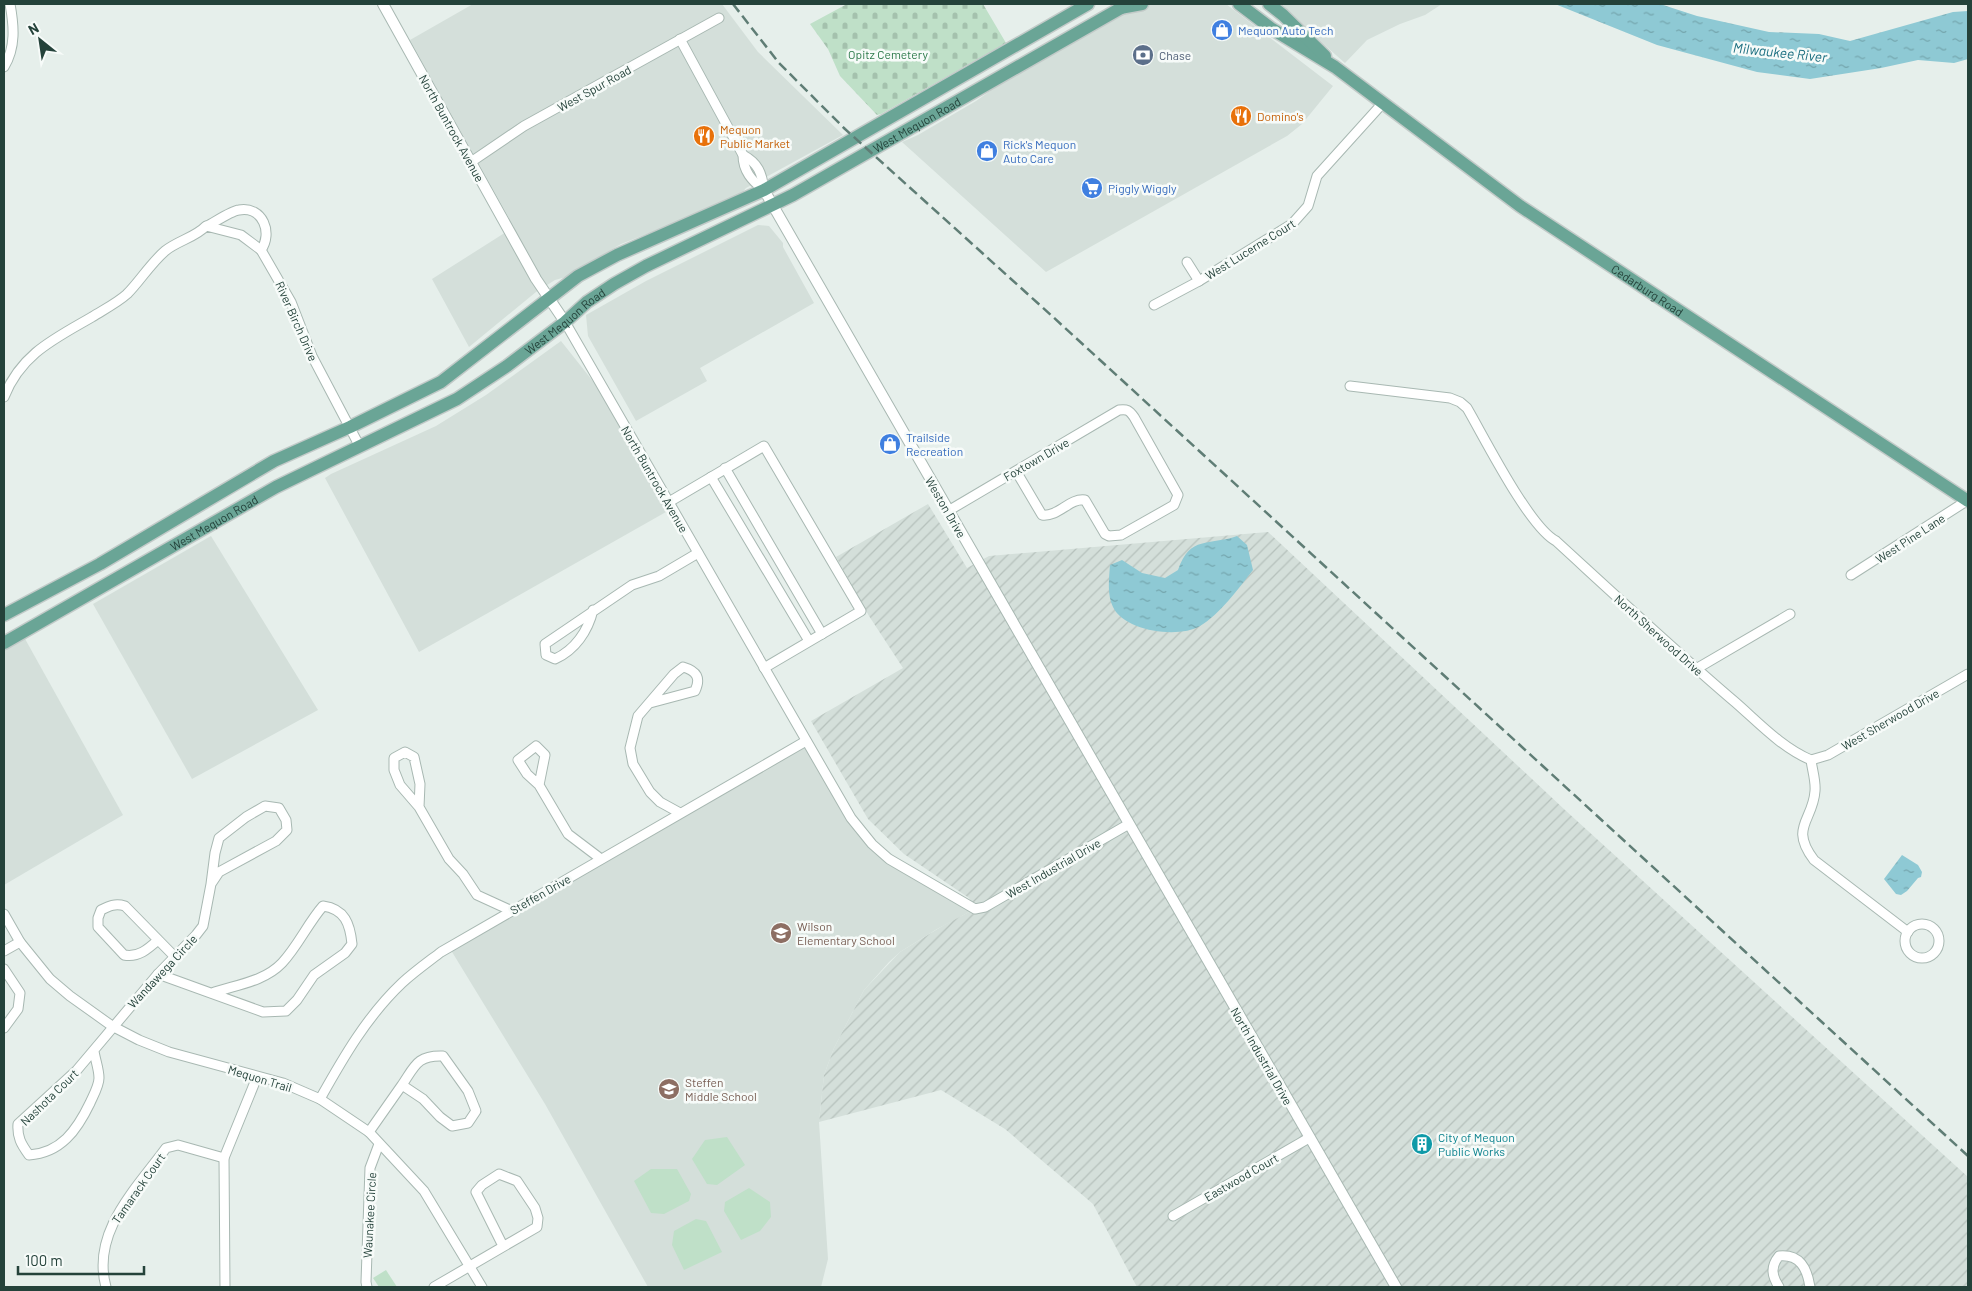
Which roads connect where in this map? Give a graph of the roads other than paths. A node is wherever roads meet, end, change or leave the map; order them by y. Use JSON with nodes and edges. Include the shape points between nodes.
{"nodes":[{"id":1,"x":10,"y":4,"type":"edge"},
{"id":2,"x":383,"y":4,"type":"edge"},
{"id":3,"x":1088,"y":4,"type":"edge"},
{"id":4,"x":1142,"y":4,"type":"edge"},
{"id":5,"x":1239,"y":4,"type":"edge"},
{"id":6,"x":1269,"y":4,"type":"edge"},
{"id":7,"x":1119,"y":7,"type":"edge"},
{"id":8,"x":719,"y":18,"type":"dead end"},
{"id":9,"x":680,"y":40,"type":"junction"},
{"id":10,"x":4,"y":67,"type":"edge"},
{"id":11,"x":1335,"y":67,"type":"junction"},
{"id":12,"x":969,"y":72,"type":"junction"},
{"id":13,"x":979,"y":89,"type":"junction"},
{"id":14,"x":1382,"y":104,"type":"junction"},
{"id":15,"x":471,"y":162,"type":"junction"},
{"id":16,"x":764,"y":190,"type":"junction"},
{"id":17,"x":773,"y":206,"type":"junction"},
{"id":18,"x":206,"y":226,"type":"junction"},
{"id":19,"x":261,"y":250,"type":"junction"},
{"id":20,"x":1187,"y":262,"type":"dead end"},
{"id":21,"x":1199,"y":281,"type":"junction"},
{"id":22,"x":548,"y":298,"type":"junction"},
{"id":23,"x":1154,"y":305,"type":"dead end"},
{"id":24,"x":564,"y":322,"type":"junction"},
{"id":25,"x":1350,"y":386,"type":"dead end"},
{"id":26,"x":4,"y":397,"type":"edge"},
{"id":27,"x":350,"y":427,"type":"junction"},
{"id":28,"x":360,"y":446,"type":"junction"},
{"id":29,"x":725,"y":468,"type":"junction"},
{"id":30,"x":1016,"y":471,"type":"junction"},
{"id":31,"x":711,"y":477,"type":"junction"},
{"id":32,"x":1968,"y":500,"type":"edge"},
{"id":33,"x":669,"y":502,"type":"junction"},
{"id":34,"x":948,"y":511,"type":"junction"},
{"id":35,"x":178,"y":517,"type":"junction"},
{"id":36,"x":190,"y":536,"type":"junction"},
{"id":37,"x":698,"y":552,"type":"junction"},
{"id":38,"x":1851,"y":575,"type":"dead end"},
{"id":39,"x":594,"y":610,"type":"junction"},
{"id":40,"x":1790,"y":614,"type":"dead end"},
{"id":41,"x":4,"y":615,"type":"edge"},
{"id":42,"x":822,"y":634,"type":"junction"},
{"id":43,"x":809,"y":641,"type":"junction"},
{"id":44,"x":4,"y":643,"type":"edge"},
{"id":45,"x":764,"y":668,"type":"junction"},
{"id":46,"x":1696,"y":669,"type":"junction"},
{"id":47,"x":1968,"y":674,"type":"edge"},
{"id":48,"x":650,"y":703,"type":"junction"},
{"id":49,"x":806,"y":741,"type":"junction"},
{"id":50,"x":1810,"y":760,"type":"junction"},
{"id":51,"x":539,"y":785,"type":"dead end"},
{"id":52,"x":419,"y":807,"type":"junction"},
{"id":53,"x":680,"y":813,"type":"junction"},
{"id":54,"x":1129,"y":824,"type":"junction"},
{"id":55,"x":601,"y":859,"type":"junction"},
{"id":56,"x":211,"y":884,"type":"junction"},
{"id":57,"x":975,"y":909,"type":"joint"},
{"id":58,"x":512,"y":910,"type":"junction"},
{"id":59,"x":4,"y":914,"type":"edge"},
{"id":60,"x":1908,"y":932,"type":"dead end"},
{"id":61,"x":158,"y":940,"type":"junction"},
{"id":62,"x":20,"y":942,"type":"junction"},
{"id":63,"x":4,"y":951,"type":"edge"},
{"id":64,"x":174,"y":957,"type":"junction"},
{"id":65,"x":4,"y":969,"type":"edge"},
{"id":66,"x":158,"y":974,"type":"junction"},
{"id":67,"x":212,"y":993,"type":"junction"},
{"id":68,"x":112,"y":1026,"type":"junction"},
{"id":69,"x":4,"y":1028,"type":"edge"},
{"id":70,"x":94,"y":1051,"type":"junction"},
{"id":71,"x":257,"y":1077,"type":"junction"},
{"id":72,"x":402,"y":1085,"type":"junction"},
{"id":73,"x":320,"y":1099,"type":"junction"},
{"id":74,"x":369,"y":1132,"type":"junction"},
{"id":75,"x":1309,"y":1138,"type":"junction"},
{"id":76,"x":379,"y":1144,"type":"junction"},
{"id":77,"x":224,"y":1158,"type":"junction"},
{"id":78,"x":1173,"y":1216,"type":"dead end"},
{"id":79,"x":503,"y":1246,"type":"junction"},
{"id":80,"x":470,"y":1267,"type":"junction"},
{"id":81,"x":106,"y":1287,"type":"edge"},
{"id":82,"x":225,"y":1287,"type":"edge"},
{"id":83,"x":367,"y":1287,"type":"edge"},
{"id":84,"x":434,"y":1287,"type":"edge"},
{"id":85,"x":482,"y":1287,"type":"edge"},
{"id":86,"x":1396,"y":1287,"type":"edge"},
{"id":87,"x":1779,"y":1287,"type":"edge"},
{"id":88,"x":1810,"y":1287,"type":"edge"}],
"edges":[{"from":1,"to":10,"type":"street","via":[[13,41]]},
{"from":2,"to":15,"type":"street","name":"North Buntrock Avenue"},
{"from":3,"to":12,"type":"main road","name":"West Mequon Road"},
{"from":4,"to":7,"type":"main road","name":"West Mequon Road"},
{"from":5,"to":11,"type":"main road","name":"Cedarburg Road","via":[[1272,29]]},
{"from":6,"to":11,"type":"main road","name":"Cedarburg Road"},
{"from":7,"to":13,"type":"main road","name":"West Mequon Road"},
{"from":8,"to":9,"type":"street","name":"West Spur Road"},
{"from":9,"to":15,"type":"street","name":"West Spur Road","via":[[524,126]]},
{"from":9,"to":16,"type":"street","via":[[743,155],[755,163],[763,176]]},
{"from":11,"to":14,"type":"main road","name":"Cedarburg Road"},
{"from":12,"to":13,"type":"main road"},
{"from":12,"to":16,"type":"main road","name":"West Mequon Road"},
{"from":13,"to":17,"type":"main road","name":"West Mequon Road"},
{"from":14,"to":21,"type":"street","name":"West Lucerne Court","via":[[1317,176],[1304,213],[1292,224]]},
{"from":14,"to":32,"type":"main road","name":"Cedarburg Road","via":[[1520,206]]},
{"from":15,"to":22,"type":"street","name":"North Buntrock Avenue"},
{"from":16,"to":17,"type":"street","name":"Weston Drive"},
{"from":16,"to":22,"type":"main road","name":"West Mequon Road","via":[[611,258]]},
{"from":17,"to":24,"type":"main road","name":"West Mequon Road","via":[[646,266],[586,302]]},
{"from":17,"to":34,"type":"street","name":"Weston Drive"},
{"from":18,"to":19,"type":"street","name":"River Birch Drive","via":[[241,234]]},
{"from":18,"to":19,"type":"street","via":[[239,210],[251,211],[266,226],[268,235]]},
{"from":18,"to":26,"type":"street","via":[[165,251],[126,294],[106,309],[38,350],[17,372]]},
{"from":19,"to":27,"type":"street","name":"River Birch Drive","via":[[291,302],[312,356]]},
{"from":20,"to":21,"type":"street"},
{"from":21,"to":23,"type":"street","name":"West Lucerne Court"},
{"from":22,"to":24,"type":"street","name":"North Buntrock Avenue"},
{"from":22,"to":27,"type":"main road","name":"West Mequon Road","via":[[441,382]]},
{"from":24,"to":28,"type":"main road","name":"West Mequon Road","via":[[457,399]]},
{"from":24,"to":33,"type":"street","name":"North Buntrock Avenue"},
{"from":25,"to":46,"type":"street","name":"North Sherwood Drive","via":[[1450,398],[1460,402],[1467,408],[1528,512],[1550,538]]},
{"from":27,"to":28,"type":"street","name":"River Birch Drive"},
{"from":27,"to":35,"type":"main road","name":"West Mequon Road","via":[[274,461]]},
{"from":28,"to":36,"type":"main road","name":"West Mequon Road"},
{"from":29,"to":31,"type":"street"},
{"from":29,"to":42,"type":"street"},
{"from":29,"to":42,"type":"street","via":[[764,446],[861,610]]},
{"from":30,"to":30,"type":"street","name":"Foxtown Drive","via":[[1042,515],[1053,515],[1085,500],[1109,536],[1121,535],[1174,505],[1178,495],[1134,416],[1125,409]]},
{"from":30,"to":34,"type":"street","name":"Foxtown Drive"},
{"from":31,"to":33,"type":"street"},
{"from":31,"to":43,"type":"street"},
{"from":32,"to":38,"type":"street","name":"West Pine Lane"},
{"from":33,"to":37,"type":"street","name":"North Buntrock Avenue"},
{"from":34,"to":54,"type":"street","name":"Weston Drive"},
{"from":35,"to":36,"type":"main road"},
{"from":35,"to":41,"type":"main road","name":"West Mequon Road","via":[[100,564]]},
{"from":36,"to":44,"type":"main road","name":"West Mequon Road"},
{"from":37,"to":39,"type":"street","via":[[659,576],[632,585]]},
{"from":37,"to":45,"type":"street","name":"North Buntrock Avenue"},
{"from":39,"to":39,"type":"street","via":[[545,644],[546,655],[554,659],[566,654],[590,624]]},
{"from":40,"to":46,"type":"street"},
{"from":42,"to":43,"type":"street"},
{"from":43,"to":45,"type":"street"},
{"from":45,"to":49,"type":"street","name":"North Buntrock Avenue"},
{"from":46,"to":50,"type":"street","name":"North Sherwood Drive","via":[[1783,744]]},
{"from":47,"to":50,"type":"street","name":"West Sherwood Drive","via":[[1828,755]]},
{"from":48,"to":48,"type":"street","via":[[695,692],[697,677],[692,670],[683,667]]},
{"from":48,"to":53,"type":"street","via":[[638,716],[630,748],[633,764],[650,792]]},
{"from":49,"to":53,"type":"street","name":"Steffen Drive"},
{"from":49,"to":57,"type":"street","name":"North Buntrock Avenue","via":[[851,818],[872,844],[889,858]]},
{"from":50,"to":60,"type":"street","via":[[1815,789],[1802,829],[1806,849],[1814,860]]},
{"from":51,"to":55,"type":"street","via":[[568,834]]},
{"from":52,"to":52,"type":"street","via":[[420,784],[414,757],[405,752],[394,758],[394,770],[400,785]]},
{"from":52,"to":58,"type":"street","via":[[449,859],[477,894]]},
{"from":53,"to":55,"type":"street","name":"Steffen Drive"},
{"from":54,"to":57,"type":"street","name":"West Industrial Drive","via":[[985,907]]},
{"from":54,"to":75,"type":"street","name":"North Industrial Drive"},
{"from":55,"to":58,"type":"street","name":"Steffen Drive"},
{"from":56,"to":56,"type":"street","name":"Wandawega Circle","via":[[220,872],[276,841],[287,830],[279,808],[265,806],[219,838]]},
{"from":56,"to":64,"type":"street","name":"Wandawega Circle","via":[[202,926]]},
{"from":58,"to":73,"type":"street","name":"Steffen Drive","via":[[441,952],[402,983],[348,1050]]},
{"from":59,"to":62,"type":"street","name":"Mequon Trail"},
{"from":61,"to":61,"type":"street","via":[[125,906],[118,904],[101,910],[98,927],[124,955],[140,954]]},
{"from":61,"to":64,"type":"street"},
{"from":62,"to":63,"type":"street"},
{"from":62,"to":68,"type":"street","name":"Mequon Trail","via":[[50,979]]},
{"from":64,"to":66,"type":"street","name":"Wandawega Circle"},
{"from":65,"to":69,"type":"street","via":[[20,993],[18,1009]]},
{"from":66,"to":67,"type":"street"},
{"from":66,"to":68,"type":"street","name":"Wandawega Circle"},
{"from":67,"to":67,"type":"street","via":[[263,1012],[286,1011],[314,975],[345,953],[352,944],[344,914],[333,907],[323,906],[282,963],[265,975]]},
{"from":68,"to":70,"type":"street","name":"Nashota Court"},
{"from":68,"to":71,"type":"street","name":"Mequon Trail","via":[[169,1052]]},
{"from":70,"to":70,"type":"street","name":"Nashota Court","via":[[18,1124],[20,1144],[29,1155],[43,1154],[56,1148],[72,1133],[86,1111],[99,1078]]},
{"from":71,"to":73,"type":"street","name":"Mequon Trail","via":[[283,1083]]},
{"from":71,"to":77,"type":"street"},
{"from":72,"to":72,"type":"street","via":[[424,1099],[440,1118],[452,1126],[468,1123],[476,1111],[468,1091],[443,1056],[430,1055],[420,1060]]},
{"from":72,"to":74,"type":"street"},
{"from":73,"to":74,"type":"street","name":"Mequon Trail"},
{"from":74,"to":76,"type":"street","name":"Mequon Trail"},
{"from":75,"to":78,"type":"street","name":"Eastwood Court"},
{"from":75,"to":86,"type":"street","name":"North Industrial Drive"},
{"from":76,"to":80,"type":"street","name":"Mequon Trail","via":[[424,1191]]},
{"from":76,"to":83,"type":"street","name":"Waunakee Circle","via":[[370,1168]]},
{"from":77,"to":81,"type":"street","name":"Tamarack Court","via":[[178,1145],[166,1148],[116,1214],[109,1230],[102,1264]]},
{"from":77,"to":82,"type":"street"},
{"from":79,"to":79,"type":"street","via":[[537,1227],[538,1218],[517,1181],[499,1174],[482,1184],[476,1192]]},
{"from":79,"to":80,"type":"street"},
{"from":80,"to":84,"type":"street"},
{"from":80,"to":85,"type":"street","name":"Mequon Trail"},
{"from":87,"to":88,"type":"street","via":[[1772,1274],[1774,1262],[1779,1256],[1789,1255],[1800,1261]]}]}
